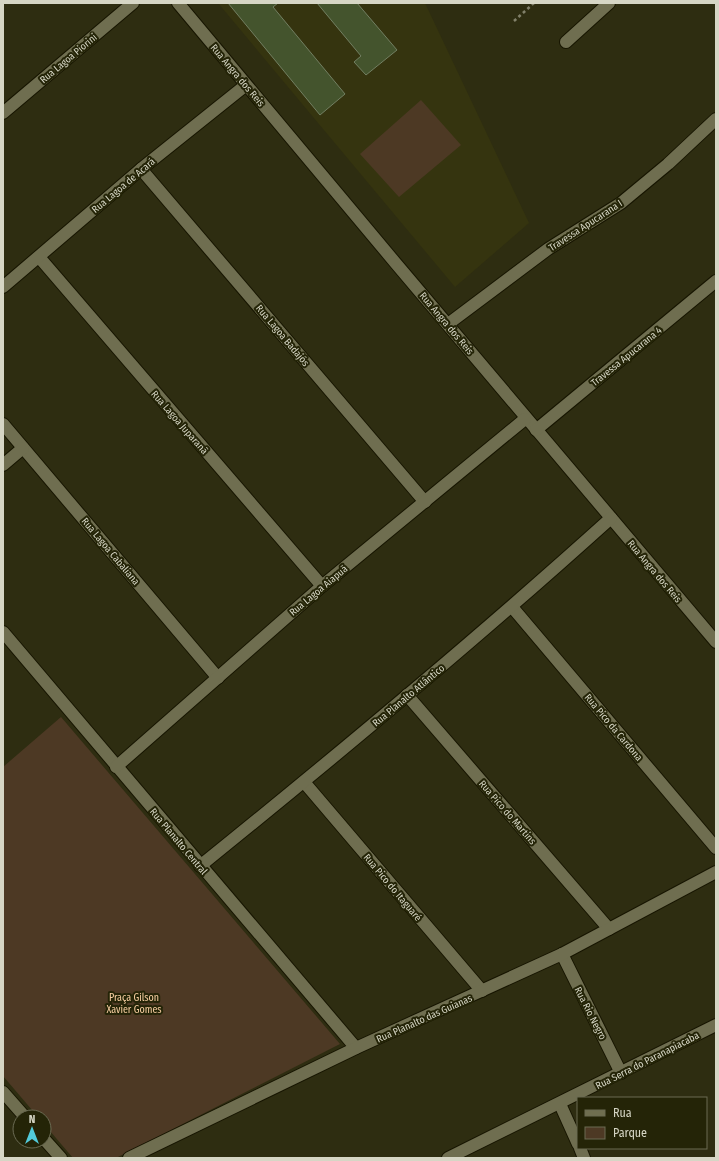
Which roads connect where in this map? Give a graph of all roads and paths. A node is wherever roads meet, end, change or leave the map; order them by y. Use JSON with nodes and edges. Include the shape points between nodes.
{"nodes":[{"id":1,"x":132,"y":3,"type":"edge"},
{"id":2,"x":178,"y":3,"type":"edge"},
{"id":3,"x":534,"y":3,"type":"edge"},
{"id":4,"x":609,"y":3,"type":"edge"},
{"id":5,"x":514,"y":21,"type":"dead end"},
{"id":6,"x":566,"y":42,"type":"dead end"},
{"id":7,"x":246,"y":85,"type":"junction"},
{"id":8,"x":3,"y":113,"type":"edge"},
{"id":9,"x":716,"y":119,"type":"edge"},
{"id":10,"x":141,"y":168,"type":"junction"},
{"id":11,"x":39,"y":257,"type":"junction"},
{"id":12,"x":716,"y":281,"type":"edge"},
{"id":13,"x":3,"y":287,"type":"edge"},
{"id":14,"x":448,"y":324,"type":"junction"},
{"id":15,"x":525,"y":419,"type":"junction"},
{"id":16,"x":3,"y":424,"type":"edge"},
{"id":17,"x":536,"y":430,"type":"junction"},
{"id":18,"x":23,"y":448,"type":"junction"},
{"id":19,"x":3,"y":465,"type":"edge"},
{"id":20,"x":425,"y":502,"type":"junction"},
{"id":21,"x":611,"y":518,"type":"junction"},
{"id":22,"x":322,"y":586,"type":"junction"},
{"id":23,"x":512,"y":607,"type":"junction"},
{"id":24,"x":4,"y":635,"type":"edge"},
{"id":25,"x":716,"y":642,"type":"edge"},
{"id":26,"x":218,"y":678,"type":"junction"},
{"id":27,"x":407,"y":695,"type":"junction"},
{"id":28,"x":116,"y":767,"type":"junction"},
{"id":29,"x":304,"y":782,"type":"junction"},
{"id":30,"x":716,"y":848,"type":"edge"},
{"id":31,"x":200,"y":866,"type":"junction"},
{"id":32,"x":716,"y":872,"type":"edge"},
{"id":33,"x":609,"y":929,"type":"junction"},
{"id":34,"x":562,"y":954,"type":"junction"},
{"id":35,"x":482,"y":991,"type":"junction"},
{"id":36,"x":716,"y":1025,"type":"edge"},
{"id":37,"x":356,"y":1048,"type":"junction"},
{"id":38,"x":621,"y":1073,"type":"junction"},
{"id":39,"x":3,"y":1092,"type":"edge"},
{"id":40,"x":560,"y":1104,"type":"junction"},
{"id":41,"x":18,"y":1109,"type":"edge"},
{"id":42,"x":577,"y":1142,"type":"edge"},
{"id":43,"x":52,"y":1148,"type":"edge"},
{"id":44,"x":61,"y":1158,"type":"edge"},
{"id":45,"x":129,"y":1158,"type":"edge"},
{"id":46,"x":448,"y":1158,"type":"edge"}],
"edges":[{"from":1,"to":8,"type":"street","name":"Rua Lagoa Piorini"},
{"from":2,"to":7,"type":"street","name":"Rua Angra dos Reis"},
{"from":3,"to":5,"type":"path"},
{"from":4,"to":6,"type":"street"},
{"from":7,"to":10,"type":"street","name":"Rua Lagoa de Acará"},
{"from":7,"to":14,"type":"street","name":"Rua Angra dos Reis"},
{"from":9,"to":14,"type":"street","name":"Travessa Apucarana I","via":[[621,203],[548,249]]},
{"from":10,"to":11,"type":"street","name":"Rua Lagoa de Acará"},
{"from":10,"to":20,"type":"street","name":"Rua Lagoa Badajós"},
{"from":11,"to":13,"type":"street","name":"Rua Lagoa de Acará"},
{"from":11,"to":22,"type":"street","name":"Rua Lagoa Juparanã"},
{"from":12,"to":17,"type":"street","name":"Travessa Apucarana 4"},
{"from":14,"to":15,"type":"street","name":"Rua Angra dos Reis"},
{"from":15,"to":17,"type":"street","name":"Rua Angra dos Reis"},
{"from":15,"to":20,"type":"street","name":"Rua Lagoa Aiapuã"},
{"from":16,"to":18,"type":"street","name":"Rua Lagoa Cabaliana"},
{"from":17,"to":21,"type":"street","name":"Rua Angra dos Reis"},
{"from":18,"to":19,"type":"street"},
{"from":18,"to":26,"type":"street","name":"Rua Lagoa Cabaliana"},
{"from":20,"to":22,"type":"street","name":"Rua Lagoa Aiapuã"},
{"from":21,"to":23,"type":"street","name":"Rua Planalto Atlântico"},
{"from":21,"to":25,"type":"street","name":"Rua Angra dos Reis"},
{"from":22,"to":26,"type":"street","name":"Rua Lagoa Aiapuã"},
{"from":23,"to":27,"type":"street","name":"Rua Planalto Atlântico"},
{"from":23,"to":30,"type":"street","name":"Rua Pico da Cardona"},
{"from":24,"to":28,"type":"street","name":"Rua Planalto Central"},
{"from":26,"to":28,"type":"street","name":"Rua Lagoa Aiapuã"},
{"from":27,"to":29,"type":"street","name":"Rua Planalto Atlântico"},
{"from":27,"to":33,"type":"street","name":"Rua Pico do Martins"},
{"from":28,"to":31,"type":"street","name":"Rua Planalto Central"},
{"from":29,"to":31,"type":"street","name":"Rua Planalto Atlântico"},
{"from":29,"to":35,"type":"street","name":"Rua Pico do Itaguaré"},
{"from":31,"to":37,"type":"street","name":"Rua Planalto Central"},
{"from":32,"to":33,"type":"street","name":"Rua Planalto das Guianas"},
{"from":33,"to":34,"type":"street","name":"Rua Planalto das Guianas"},
{"from":34,"to":35,"type":"street","name":"Rua Planalto das Guianas"},
{"from":34,"to":38,"type":"street","name":"Rua Rio Negro"},
{"from":35,"to":37,"type":"street","name":"Rua Planalto das Guianas"},
{"from":36,"to":38,"type":"street","name":"Rua Serra do Paranapiacaba"},
{"from":37,"to":45,"type":"street","name":"Rua Planalto das Guianas"},
{"from":38,"to":40,"type":"street","name":"Rua Serra do Paranapiacaba"},
{"from":39,"to":41,"type":"street"},
{"from":40,"to":42,"type":"street"},
{"from":40,"to":46,"type":"street","name":"Rua Serra do Paranapiacaba"},
{"from":43,"to":44,"type":"street"}]}
